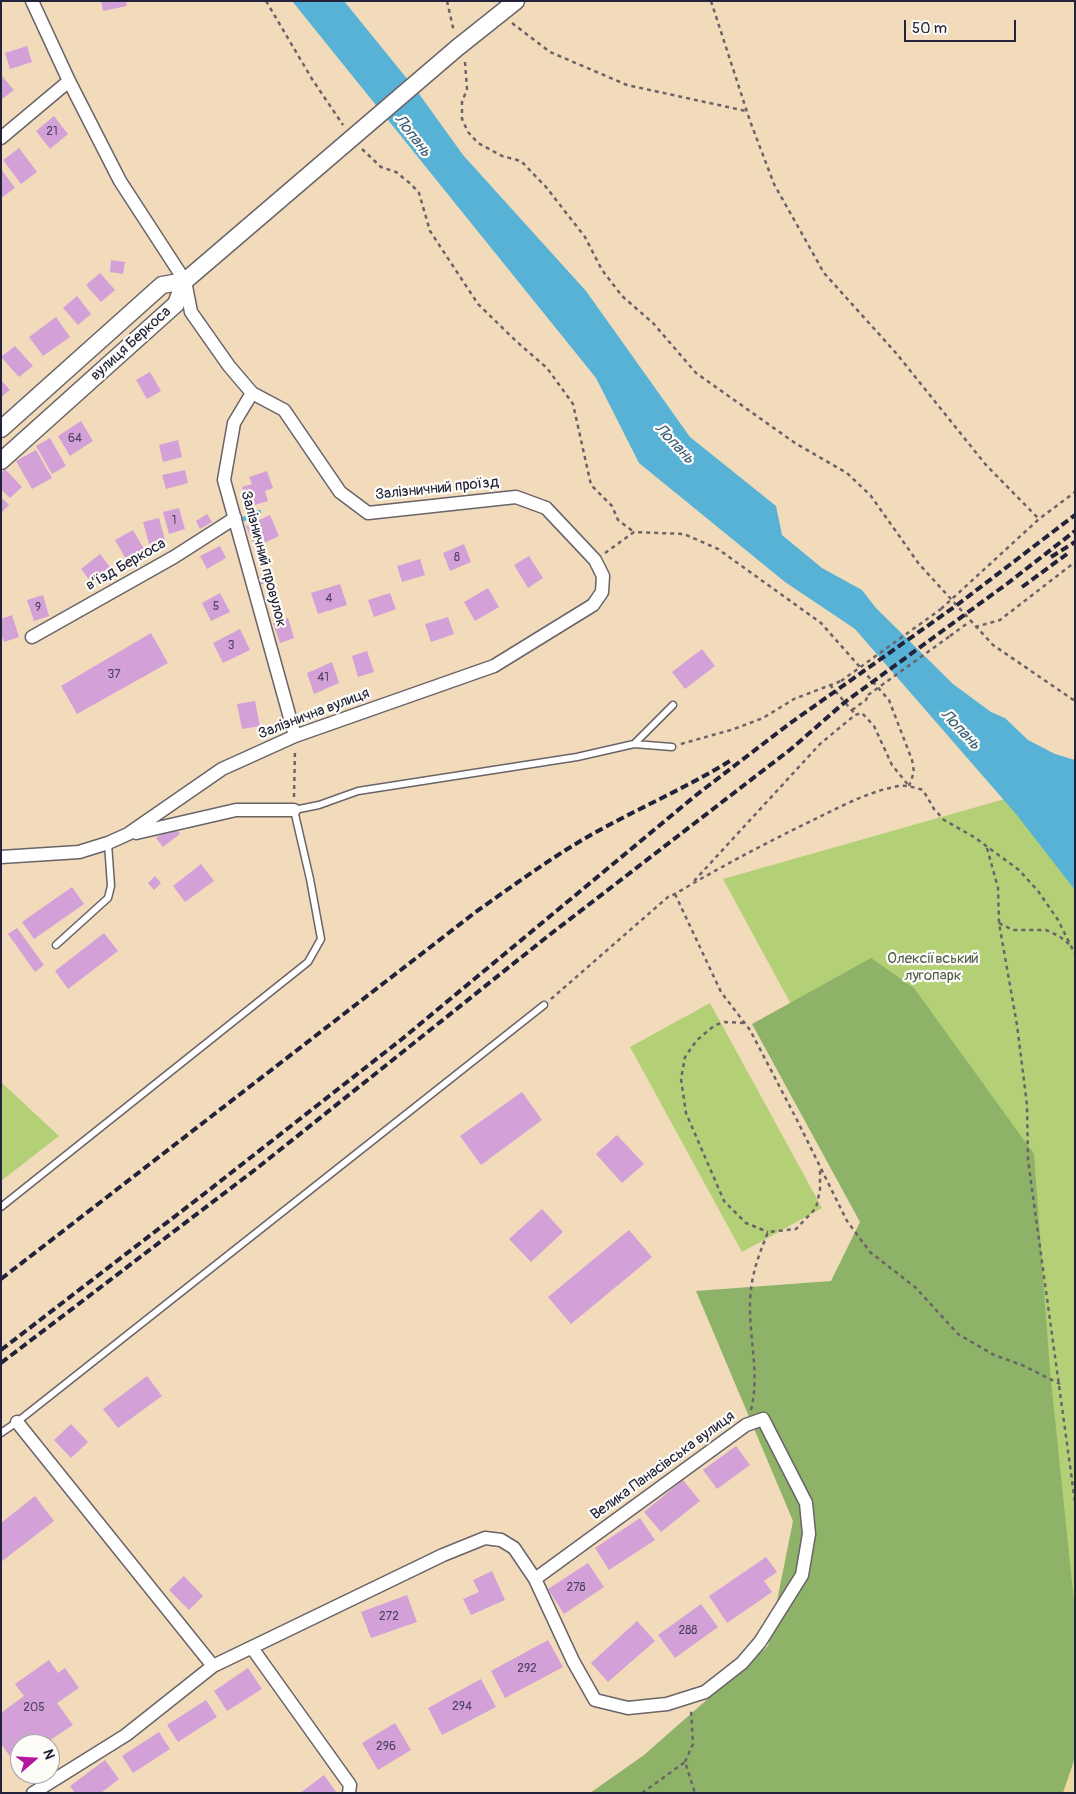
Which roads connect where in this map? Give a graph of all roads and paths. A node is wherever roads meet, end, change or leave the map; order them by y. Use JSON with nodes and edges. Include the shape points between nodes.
{"nodes":[{"id":1,"x":32,"y":1,"type":"edge"},
{"id":2,"x":266,"y":1,"type":"edge"},
{"id":3,"x":447,"y":1,"type":"edge"},
{"id":4,"x":516,"y":1,"type":"edge"},
{"id":5,"x":711,"y":1,"type":"edge"},
{"id":6,"x":500,"y":14,"type":"junction"},
{"id":7,"x":457,"y":48,"type":"junction"},
{"id":8,"x":69,"y":81,"type":"junction"},
{"id":9,"x":746,"y":111,"type":"junction"},
{"id":10,"x":358,"y":134,"type":"junction"},
{"id":11,"x":1,"y":138,"type":"edge"},
{"id":12,"x":185,"y":280,"type":"junction"},
{"id":13,"x":252,"y":393,"type":"junction"},
{"id":14,"x":1,"y":429,"type":"edge"},
{"id":15,"x":1,"y":461,"type":"edge"},
{"id":16,"x":1075,"y":492,"type":"edge"},
{"id":17,"x":1039,"y":519,"type":"junction"},
{"id":18,"x":236,"y":523,"type":"junction"},
{"id":19,"x":634,"y":532,"type":"junction"},
{"id":20,"x":595,"y":560,"type":"junction"},
{"id":21,"x":1075,"y":562,"type":"edge"},
{"id":22,"x":952,"y":600,"type":"junction"},
{"id":23,"x":970,"y":621,"type":"junction"},
{"id":24,"x":975,"y":627,"type":"junction"},
{"id":25,"x":32,"y":637,"type":"dead end"},
{"id":26,"x":830,"y":685,"type":"junction"},
{"id":27,"x":1075,"y":701,"type":"edge"},
{"id":28,"x":673,"y":705,"type":"dead end"},
{"id":29,"x":852,"y":710,"type":"junction"},
{"id":30,"x":855,"y":715,"type":"junction"},
{"id":31,"x":295,"y":736,"type":"junction"},
{"id":32,"x":634,"y":744,"type":"junction"},
{"id":33,"x":672,"y":747,"type":"joint"},
{"id":34,"x":909,"y":786,"type":"junction"},
{"id":35,"x":294,"y":810,"type":"junction"},
{"id":36,"x":128,"y":834,"type":"junction"},
{"id":37,"x":108,"y":844,"type":"junction"},
{"id":38,"x":987,"y":847,"type":"junction"},
{"id":39,"x":1,"y":857,"type":"edge"},
{"id":40,"x":692,"y":884,"type":"junction"},
{"id":41,"x":675,"y":894,"type":"junction"},
{"id":42,"x":999,"y":923,"type":"junction"},
{"id":43,"x":56,"y":945,"type":"dead end"},
{"id":44,"x":1070,"y":945,"type":"junction"},
{"id":45,"x":1075,"y":954,"type":"edge"},
{"id":46,"x":544,"y":1005,"type":"joint"},
{"id":47,"x":744,"y":1023,"type":"junction"},
{"id":48,"x":820,"y":1167,"type":"junction"},
{"id":49,"x":1,"y":1207,"type":"edge"},
{"id":50,"x":768,"y":1232,"type":"junction"},
{"id":51,"x":1060,"y":1384,"type":"junction"},
{"id":52,"x":17,"y":1422,"type":"junction"},
{"id":53,"x":746,"y":1425,"type":"junction"},
{"id":54,"x":1,"y":1433,"type":"edge"},
{"id":55,"x":1075,"y":1502,"type":"edge"},
{"id":56,"x":535,"y":1578,"type":"junction"},
{"id":57,"x":252,"y":1648,"type":"junction"},
{"id":58,"x":213,"y":1666,"type":"junction"},
{"id":59,"x":690,"y":1697,"type":"junction"},
{"id":60,"x":685,"y":1762,"type":"junction"},
{"id":61,"x":33,"y":1793,"type":"edge"},
{"id":62,"x":349,"y":1793,"type":"edge"},
{"id":63,"x":642,"y":1793,"type":"edge"},
{"id":64,"x":694,"y":1793,"type":"edge"}],
"edges":[{"from":1,"to":8,"type":"street"},
{"from":2,"to":10,"type":"path","via":[[312,79]]},
{"from":3,"to":7,"type":"path"},
{"from":4,"to":6,"type":"street"},
{"from":5,"to":9,"type":"path"},
{"from":6,"to":7,"type":"street"},
{"from":6,"to":9,"type":"path","via":[[550,52],[627,85]]},
{"from":7,"to":10,"type":"street"},
{"from":7,"to":22,"type":"path","via":[[466,63],[467,89],[462,102],[462,119],[468,132],[478,143],[502,156],[522,161],[585,237],[602,270],[622,296],[653,323],[696,373],[795,443],[847,473],[871,496],[919,564]]},
{"from":8,"to":11,"type":"street"},
{"from":8,"to":12,"type":"street","via":[[120,181]]},
{"from":9,"to":17,"type":"path","via":[[774,184],[824,273],[896,353],[986,464]]},
{"from":10,"to":12,"type":"street"},
{"from":10,"to":19,"type":"path","via":[[381,167],[396,172],[419,193],[430,231],[478,304],[547,368],[573,404],[591,485],[612,506],[618,520]]},
{"from":12,"to":13,"type":"street","via":[[191,312]]},
{"from":12,"to":14,"type":"street","name":"вулиця Беркоса","via":[[162,285]]},
{"from":12,"to":15,"type":"street","name":"вулиця Беркоса","via":[[176,304]]},
{"from":13,"to":18,"type":"street","name":"Залізничний провулок","via":[[234,423],[224,480]]},
{"from":13,"to":20,"type":"street","name":"Залізничний проїзд","via":[[284,410],[340,492],[368,513],[516,497],[546,508]]},
{"from":16,"to":17,"type":"path"},
{"from":17,"to":22,"type":"path"},
{"from":18,"to":25,"type":"street","name":"в’їзд Беркоса"},
{"from":18,"to":31,"type":"street","name":"Залізничний провулок"},
{"from":19,"to":20,"type":"path"},
{"from":19,"to":34,"type":"path","via":[[684,534],[718,549],[821,623],[890,700],[912,760],[914,772]]},
{"from":20,"to":31,"type":"street","name":"Залізнична вулиця","via":[[603,576],[602,592],[593,604],[494,666]]},
{"from":21,"to":24,"type":"path","via":[[1000,620]]},
{"from":22,"to":23,"type":"path"},
{"from":22,"to":26,"type":"path","bridge":true,"via":[[841,681]]},
{"from":23,"to":24,"type":"path"},
{"from":23,"to":29,"type":"path","bridge":true},
{"from":24,"to":27,"type":"path","via":[[993,645]]},
{"from":26,"to":29,"type":"path"},
{"from":26,"to":33,"type":"path","via":[[794,699],[763,718]]},
{"from":28,"to":32,"type":"lane"},
{"from":29,"to":30,"type":"path"},
{"from":30,"to":34,"type":"path","via":[[862,713],[874,726],[892,765]]},
{"from":30,"to":40,"type":"path","via":[[820,744]]},
{"from":31,"to":35,"type":"path"},
{"from":31,"to":36,"type":"street","name":"Залізнична вулиця","via":[[222,769]]},
{"from":32,"to":33,"type":"lane"},
{"from":32,"to":35,"type":"lane","via":[[577,757],[358,791]]},
{"from":34,"to":38,"type":"path","via":[[923,790],[944,820]]},
{"from":34,"to":40,"type":"path","via":[[894,786],[861,797],[752,850]]},
{"from":35,"to":36,"type":"street","via":[[236,810]]},
{"from":35,"to":49,"type":"lane","via":[[321,939],[308,962]]},
{"from":36,"to":37,"type":"street","name":"Залізнична вулиця"},
{"from":37,"to":39,"type":"street","name":"Залізнична вулиця","via":[[80,852]]},
{"from":37,"to":43,"type":"lane","via":[[111,886],[108,898]]},
{"from":38,"to":42,"type":"path","via":[[998,888]]},
{"from":38,"to":44,"type":"path","via":[[1019,870],[1038,891]]},
{"from":40,"to":41,"type":"path"},
{"from":41,"to":46,"type":"path"},
{"from":41,"to":47,"type":"path","via":[[721,992]]},
{"from":42,"to":44,"type":"path","via":[[1013,930],[1046,930]]},
{"from":42,"to":51,"type":"path","via":[[1017,1025],[1027,1105],[1028,1160]]},
{"from":44,"to":45,"type":"path"},
{"from":46,"to":52,"type":"lane"},
{"from":47,"to":48,"type":"path"},
{"from":47,"to":50,"type":"path","via":[[725,1022],[697,1040],[685,1057],[681,1080],[686,1113],[724,1201],[746,1223]]},
{"from":48,"to":50,"type":"path","via":[[816,1208],[796,1229]]},
{"from":48,"to":51,"type":"path","via":[[847,1221],[870,1252],[915,1287],[958,1334],[994,1355]]},
{"from":50,"to":53,"type":"path","via":[[754,1268],[750,1303],[756,1381]]},
{"from":51,"to":55,"type":"path"},
{"from":52,"to":54,"type":"lane"},
{"from":52,"to":58,"type":"street"},
{"from":53,"to":56,"type":"street","name":"Велика Панасівська вулиця"},
{"from":53,"to":59,"type":"street","name":"Велика Панасівська вулиця","via":[[764,1419],[806,1503],[809,1534],[802,1575],[760,1642],[742,1663],[706,1692]]},
{"from":56,"to":57,"type":"street","name":"Велика Панасівська вулиця","via":[[514,1548],[501,1540],[485,1538],[443,1554]]},
{"from":56,"to":59,"type":"street","name":"Велика Панасівська вулиця","via":[[573,1661],[595,1700],[628,1708],[667,1704]]},
{"from":57,"to":58,"type":"street","name":"Велика Панасівська вулиця"},
{"from":57,"to":62,"type":"street","via":[[350,1785]]},
{"from":58,"to":61,"type":"street","name":"Велика Панасівська вулиця","via":[[126,1735]]},
{"from":59,"to":60,"type":"path","via":[[693,1744]]},
{"from":60,"to":63,"type":"path"},
{"from":60,"to":64,"type":"path"}]}
